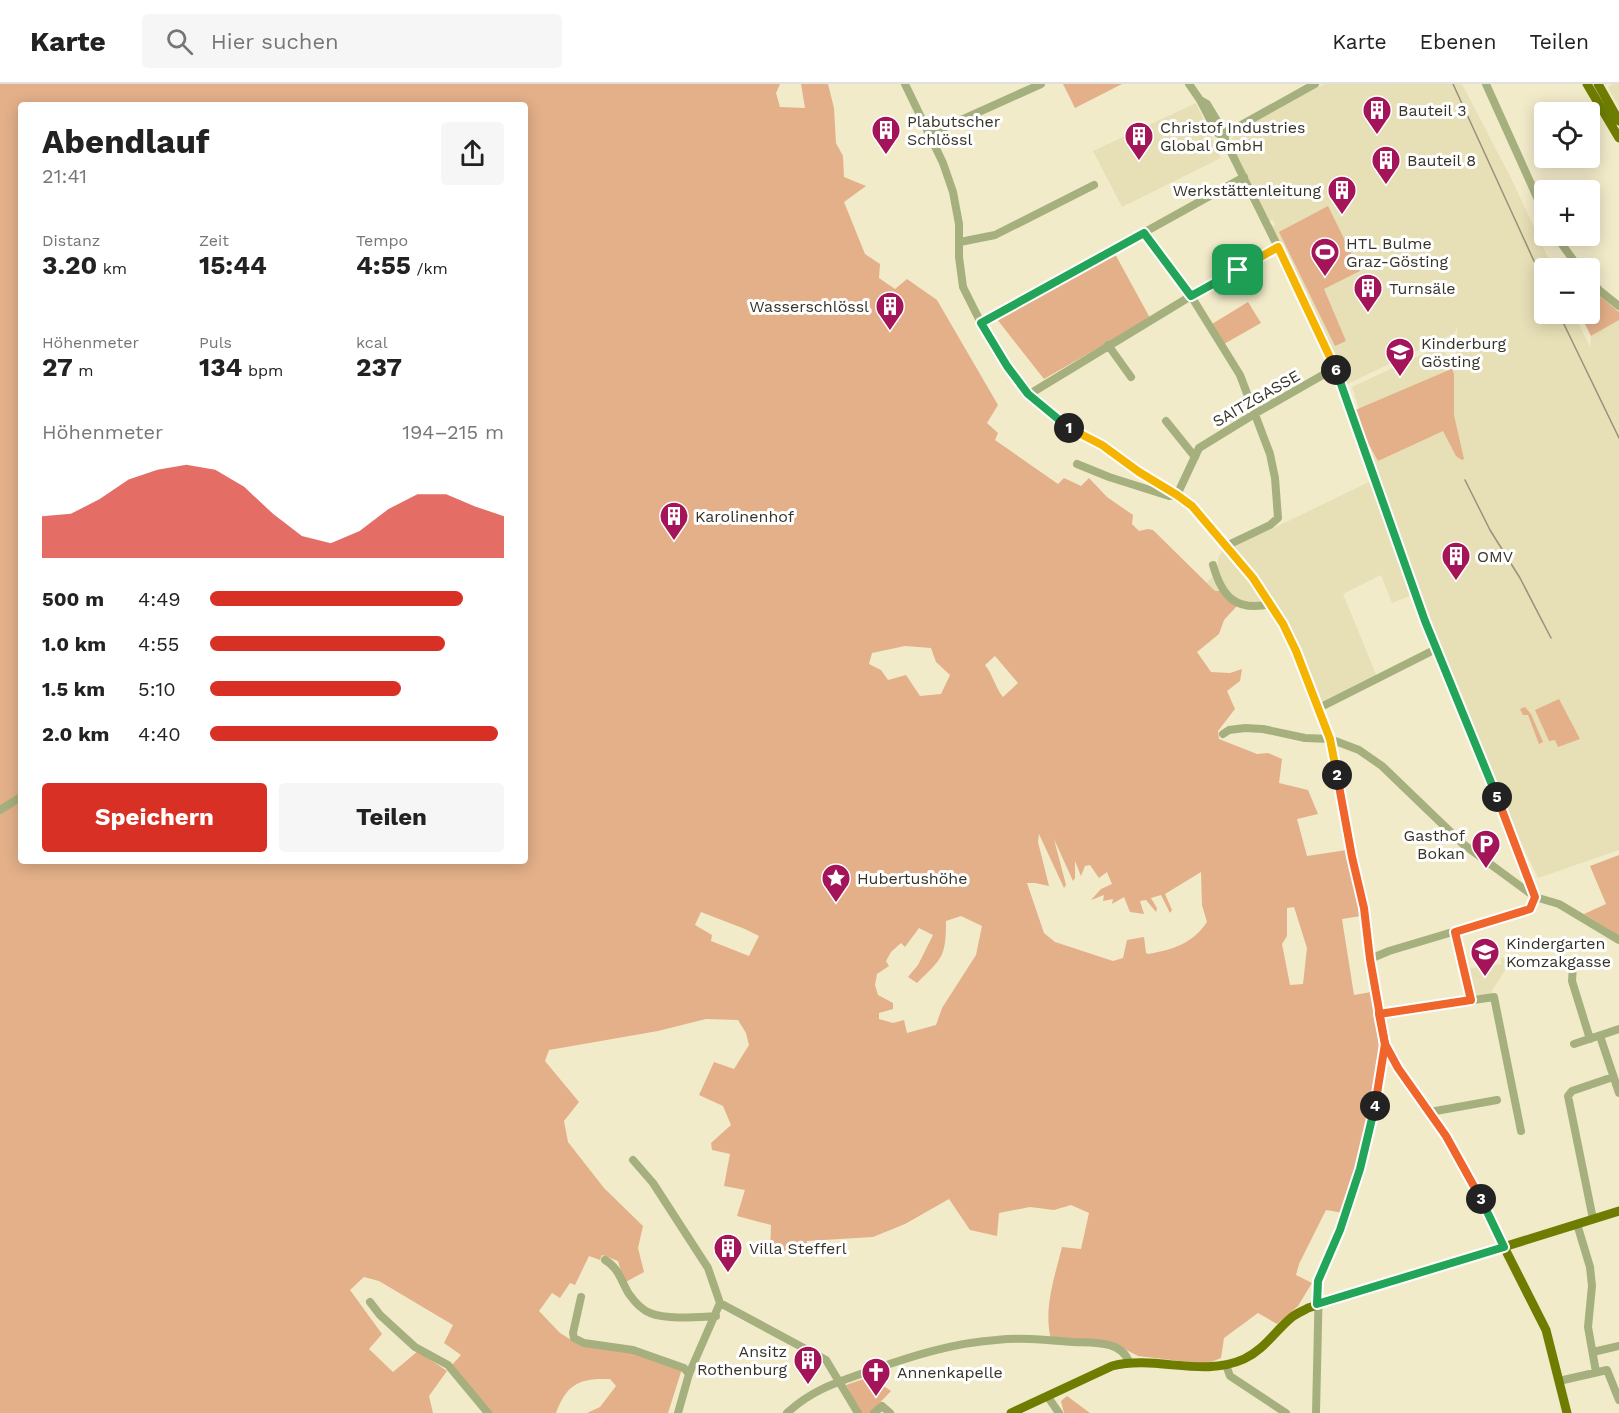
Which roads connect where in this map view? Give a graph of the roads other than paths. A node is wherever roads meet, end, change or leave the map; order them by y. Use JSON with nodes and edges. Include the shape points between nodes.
{"nodes":[{"id":1,"x":904,"y":84,"type":"edge"},
{"id":2,"x":1041,"y":84,"type":"edge"},
{"id":3,"x":1189,"y":84,"type":"edge"},
{"id":4,"x":1315,"y":84,"type":"edge"},
{"id":5,"x":1486,"y":84,"type":"edge"},
{"id":6,"x":1587,"y":84,"type":"edge"},
{"id":7,"x":1598,"y":84,"type":"edge"},
{"id":8,"x":1619,"y":121,"type":"edge"},
{"id":9,"x":930,"y":134,"type":"junction"},
{"id":10,"x":1225,"y":135,"type":"junction"},
{"id":11,"x":1619,"y":138,"type":"edge"},
{"id":12,"x":1244,"y":177,"type":"junction"},
{"id":13,"x":1094,"y":185,"type":"dead end"},
{"id":14,"x":1534,"y":191,"type":"edge"},
{"id":15,"x":1144,"y":233,"type":"junction"},
{"id":16,"x":960,"y":242,"type":"junction"},
{"id":17,"x":1278,"y":247,"type":"junction"},
{"id":18,"x":1600,"y":291,"type":"edge"},
{"id":19,"x":1191,"y":296,"type":"junction"},
{"id":20,"x":1619,"y":306,"type":"edge"},
{"id":21,"x":981,"y":323,"type":"junction"},
{"id":22,"x":1108,"y":345,"type":"junction"},
{"id":23,"x":1335,"y":368,"type":"junction"},
{"id":24,"x":1131,"y":377,"type":"dead end"},
{"id":25,"x":1028,"y":394,"type":"junction"},
{"id":26,"x":1256,"y":413,"type":"junction"},
{"id":27,"x":1166,"y":421,"type":"dead end"},
{"id":28,"x":1195,"y":457,"type":"junction"},
{"id":29,"x":1077,"y":464,"type":"dead end"},
{"id":30,"x":1177,"y":495,"type":"junction"},
{"id":31,"x":1226,"y":546,"type":"junction"},
{"id":32,"x":1213,"y":565,"type":"dead end"},
{"id":33,"x":1271,"y":604,"type":"junction"},
{"id":34,"x":1437,"y":649,"type":"junction"},
{"id":35,"x":1319,"y":708,"type":"junction"},
{"id":36,"x":1223,"y":734,"type":"dead end"},
{"id":37,"x":1330,"y":739,"type":"junction"},
{"id":38,"x":18,"y":799,"type":"edge"},
{"id":39,"x":0,"y":810,"type":"edge"},
{"id":40,"x":1535,"y":897,"type":"junction"},
{"id":41,"x":1455,"y":932,"type":"junction"},
{"id":42,"x":1619,"y":940,"type":"edge"},
{"id":43,"x":1370,"y":959,"type":"junction"},
{"id":44,"x":1573,"y":966,"type":"dead end"},
{"id":45,"x":1471,"y":1000,"type":"junction"},
{"id":46,"x":1379,"y":1014,"type":"junction"},
{"id":47,"x":1619,"y":1029,"type":"edge"},
{"id":48,"x":1600,"y":1036,"type":"junction"},
{"id":49,"x":1590,"y":1039,"type":"junction"},
{"id":50,"x":1385,"y":1044,"type":"junction"},
{"id":51,"x":1574,"y":1044,"type":"dead end"},
{"id":52,"x":1613,"y":1077,"type":"junction"},
{"id":53,"x":1619,"y":1093,"type":"edge"},
{"id":54,"x":1497,"y":1100,"type":"dead end"},
{"id":55,"x":1430,"y":1112,"type":"junction"},
{"id":56,"x":1521,"y":1131,"type":"dead end"},
{"id":57,"x":633,"y":1160,"type":"dead end"},
{"id":58,"x":1619,"y":1211,"type":"edge"},
{"id":59,"x":1593,"y":1219,"type":"junction"},
{"id":60,"x":1577,"y":1224,"type":"junction"},
{"id":61,"x":1504,"y":1247,"type":"junction"},
{"id":62,"x":605,"y":1260,"type":"dead end"},
{"id":63,"x":581,"y":1297,"type":"dead end"},
{"id":64,"x":370,"y":1302,"type":"dead end"},
{"id":65,"x":720,"y":1303,"type":"junction"},
{"id":66,"x":1317,"y":1304,"type":"junction"},
{"id":67,"x":716,"y":1316,"type":"junction"},
{"id":68,"x":1619,"y":1346,"type":"edge"},
{"id":69,"x":1593,"y":1352,"type":"junction"},
{"id":70,"x":1129,"y":1362,"type":"junction"},
{"id":71,"x":1226,"y":1365,"type":"junction"},
{"id":72,"x":1596,"y":1372,"type":"junction"},
{"id":73,"x":689,"y":1374,"type":"junction"},
{"id":74,"x":839,"y":1380,"type":"junction"},
{"id":75,"x":1559,"y":1381,"type":"junction"},
{"id":76,"x":1048,"y":1397,"type":"junction"},
{"id":77,"x":1619,"y":1400,"type":"edge"},
{"id":78,"x":488,"y":1413,"type":"edge"},
{"id":79,"x":678,"y":1413,"type":"edge"},
{"id":80,"x":787,"y":1413,"type":"edge"},
{"id":81,"x":858,"y":1413,"type":"edge"},
{"id":82,"x":874,"y":1413,"type":"edge"},
{"id":83,"x":891,"y":1413,"type":"edge"},
{"id":84,"x":1011,"y":1413,"type":"edge"},
{"id":85,"x":1059,"y":1413,"type":"edge"},
{"id":86,"x":1286,"y":1413,"type":"edge"},
{"id":87,"x":1316,"y":1413,"type":"edge"},
{"id":88,"x":1563,"y":1413,"type":"edge"}],
"edges":[{"from":1,"to":9,"type":"street"},
{"from":2,"to":9,"type":"street"},
{"from":3,"to":10,"type":"street","via":[[1217,134]]},
{"from":4,"to":10,"type":"street"},
{"from":5,"to":14,"type":"street"},
{"from":6,"to":11,"type":"main road"},
{"from":7,"to":8,"type":"main road"},
{"from":9,"to":16,"type":"street","via":[[953,192]]},
{"from":10,"to":12,"type":"street"},
{"from":12,"to":15,"type":"street"},
{"from":12,"to":17,"type":"street"},
{"from":13,"to":16,"type":"street","via":[[995,235]]},
{"from":15,"to":19,"type":"street"},
{"from":15,"to":21,"type":"street"},
{"from":16,"to":21,"type":"street","via":[[963,287]]},
{"from":17,"to":19,"type":"street"},
{"from":17,"to":23,"type":"street"},
{"from":18,"to":20,"type":"street"},
{"from":19,"to":22,"type":"street"},
{"from":19,"to":26,"type":"street","via":[[1240,375]]},
{"from":21,"to":25,"type":"street"},
{"from":22,"to":24,"type":"street"},
{"from":22,"to":25,"type":"street"},
{"from":23,"to":26,"type":"street","name":"SAITZGASSE"},
{"from":23,"to":34,"type":"street"},
{"from":25,"to":30,"type":"street","via":[[1070,428]]},
{"from":26,"to":28,"type":"street","name":"SAITZGASSE","via":[[1199,448]]},
{"from":26,"to":31,"type":"street","via":[[1270,454],[1278,518]]},
{"from":27,"to":28,"type":"street"},
{"from":28,"to":30,"type":"street","name":"SAITZGASSE"},
{"from":29,"to":30,"type":"street","via":[[1169,496]]},
{"from":30,"to":31,"type":"street","via":[[1192,506]]},
{"from":31,"to":33,"type":"street"},
{"from":32,"to":33,"type":"street","via":[[1218,585],[1236,602],[1253,606]]},
{"from":33,"to":35,"type":"street","via":[[1296,651]]},
{"from":34,"to":35,"type":"street"},
{"from":34,"to":40,"type":"street"},
{"from":35,"to":37,"type":"street"},
{"from":36,"to":37,"type":"street","via":[[1245,728]]},
{"from":37,"to":40,"type":"street","via":[[1359,750],[1382,766],[1463,844]]},
{"from":37,"to":43,"type":"street","via":[[1364,908]]},
{"from":38,"to":39,"type":"street"},
{"from":40,"to":41,"type":"street","via":[[1530,909]]},
{"from":40,"to":42,"type":"street","via":[[1559,904]]},
{"from":41,"to":43,"type":"street"},
{"from":41,"to":45,"type":"street"},
{"from":43,"to":46,"type":"street"},
{"from":44,"to":49,"type":"street","via":[[1572,981]]},
{"from":45,"to":46,"type":"street"},
{"from":45,"to":56,"type":"street","via":[[1494,998]]},
{"from":46,"to":50,"type":"street"},
{"from":47,"to":48,"type":"street"},
{"from":48,"to":49,"type":"street"},
{"from":48,"to":52,"type":"street"},
{"from":49,"to":51,"type":"street"},
{"from":50,"to":55,"type":"street"},
{"from":50,"to":66,"type":"street","via":[[1362,1159],[1340,1230],[1318,1281]]},
{"from":52,"to":53,"type":"street"},
{"from":52,"to":59,"type":"street","via":[[1572,1091],[1568,1096]]},
{"from":54,"to":55,"type":"street"},
{"from":55,"to":61,"type":"street"},
{"from":57,"to":65,"type":"street","via":[[653,1183],[708,1268]]},
{"from":58,"to":59,"type":"main road"},
{"from":59,"to":60,"type":"main road"},
{"from":60,"to":61,"type":"main road"},
{"from":60,"to":69,"type":"street","via":[[1590,1268],[1588,1327]]},
{"from":61,"to":66,"type":"main road"},
{"from":61,"to":75,"type":"main road","via":[[1546,1330]]},
{"from":62,"to":67,"type":"street","via":[[615,1265],[629,1294],[650,1313]]},
{"from":63,"to":73,"type":"street","via":[[574,1338],[633,1350],[684,1368]]},
{"from":64,"to":78,"type":"street","via":[[415,1347],[448,1365]]},
{"from":65,"to":67,"type":"street"},
{"from":65,"to":74,"type":"street","via":[[826,1360]]},
{"from":66,"to":71,"type":"main road","via":[[1292,1317],[1262,1348]]},
{"from":66,"to":87,"type":"street"},
{"from":67,"to":73,"type":"street"},
{"from":68,"to":69,"type":"street"},
{"from":69,"to":72,"type":"street"},
{"from":70,"to":71,"type":"main road","via":[[1206,1368]]},
{"from":70,"to":74,"type":"street","via":[[1125,1352],[1115,1346],[998,1339],[909,1356]]},
{"from":70,"to":76,"type":"main road","via":[[1112,1366]]},
{"from":71,"to":86,"type":"street","via":[[1230,1376]]},
{"from":72,"to":75,"type":"street"},
{"from":72,"to":77,"type":"street","via":[[1607,1370]]},
{"from":73,"to":79,"type":"street"},
{"from":74,"to":80,"type":"street","via":[[811,1394]]},
{"from":74,"to":81,"type":"street"},
{"from":75,"to":88,"type":"main road"},
{"from":76,"to":84,"type":"main road"},
{"from":76,"to":85,"type":"street"},
{"from":82,"to":83,"type":"street","via":[[882,1406]]}]}
